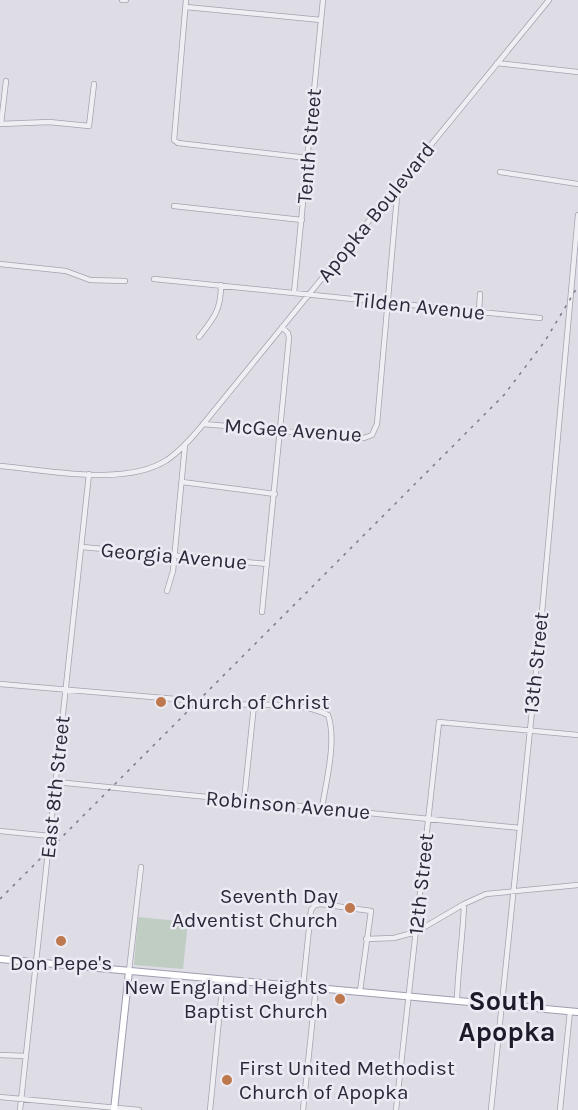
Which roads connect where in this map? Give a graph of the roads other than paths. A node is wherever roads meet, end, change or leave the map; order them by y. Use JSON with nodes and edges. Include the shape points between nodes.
{"nodes":[{"id":1,"x":186,"y":0,"type":"edge"},
{"id":2,"x":323,"y":0,"type":"edge"},
{"id":3,"x":549,"y":0,"type":"edge"},
{"id":4,"x":186,"y":7,"type":"junction"},
{"id":5,"x":321,"y":20,"type":"junction"},
{"id":6,"x":497,"y":63,"type":"junction"},
{"id":7,"x":578,"y":72,"type":"edge"},
{"id":8,"x":6,"y":81,"type":"dead end"},
{"id":9,"x":94,"y":84,"type":"dead end"},
{"id":10,"x":1,"y":124,"type":"edge"},
{"id":11,"x":308,"y":158,"type":"junction"},
{"id":12,"x":500,"y":172,"type":"dead end"},
{"id":13,"x":398,"y":184,"type":"junction"},
{"id":14,"x":578,"y":184,"type":"edge"},
{"id":15,"x":174,"y":206,"type":"dead end"},
{"id":16,"x":578,"y":215,"type":"edge"},
{"id":17,"x":302,"y":220,"type":"junction"},
{"id":18,"x":0,"y":264,"type":"edge"},
{"id":19,"x":154,"y":279,"type":"dead end"},
{"id":20,"x":124,"y":280,"type":"dead end"},
{"id":21,"x":221,"y":285,"type":"junction"},
{"id":22,"x":294,"y":293,"type":"junction"},
{"id":23,"x":480,"y":294,"type":"dead end"},
{"id":24,"x":308,"y":295,"type":"junction"},
{"id":25,"x":387,"y":302,"type":"junction"},
{"id":26,"x":479,"y":312,"type":"junction"},
{"id":27,"x":540,"y":318,"type":"dead end"},
{"id":28,"x":282,"y":327,"type":"junction"},
{"id":29,"x":199,"y":337,"type":"dead end"},
{"id":30,"x":203,"y":424,"type":"junction"},
{"id":31,"x":280,"y":431,"type":"junction"},
{"id":32,"x":185,"y":444,"type":"junction"},
{"id":33,"x":0,"y":466,"type":"edge"},
{"id":34,"x":89,"y":474,"type":"junction"},
{"id":35,"x":182,"y":482,"type":"junction"},
{"id":36,"x":275,"y":494,"type":"junction"},
{"id":37,"x":82,"y":547,"type":"junction"},
{"id":38,"x":174,"y":556,"type":"junction"},
{"id":39,"x":267,"y":564,"type":"junction"},
{"id":40,"x":167,"y":591,"type":"dead end"},
{"id":41,"x":262,"y":612,"type":"dead end"},
{"id":42,"x":0,"y":684,"type":"edge"},
{"id":43,"x":66,"y":689,"type":"junction"},
{"id":44,"x":254,"y":705,"type":"junction"},
{"id":45,"x":530,"y":731,"type":"junction"},
{"id":46,"x":578,"y":735,"type":"edge"},
{"id":47,"x":56,"y":782,"type":"junction"},
{"id":48,"x":244,"y":801,"type":"junction"},
{"id":49,"x":322,"y":808,"type":"junction"},
{"id":50,"x":428,"y":818,"type":"junction"},
{"id":51,"x":520,"y":828,"type":"junction"},
{"id":52,"x":0,"y":831,"type":"edge"},
{"id":53,"x":50,"y":836,"type":"junction"},
{"id":54,"x":141,"y":867,"type":"dead end"},
{"id":55,"x":578,"y":885,"type":"edge"},
{"id":56,"x":514,"y":891,"type":"junction"},
{"id":57,"x":464,"y":904,"type":"junction"},
{"id":58,"x":416,"y":932,"type":"junction"},
{"id":59,"x":366,"y":939,"type":"junction"},
{"id":60,"x":0,"y":959,"type":"edge"},
{"id":61,"x":36,"y":963,"type":"junction"},
{"id":62,"x":129,"y":970,"type":"junction"},
{"id":63,"x":223,"y":979,"type":"junction"},
{"id":64,"x":303,"y":986,"type":"junction"},
{"id":65,"x":316,"y":987,"type":"junction"},
{"id":66,"x":360,"y":991,"type":"junction"},
{"id":67,"x":410,"y":996,"type":"junction"},
{"id":68,"x":457,"y":1000,"type":"junction"},
{"id":69,"x":503,"y":1004,"type":"junction"},
{"id":70,"x":570,"y":1011,"type":"junction"},
{"id":71,"x":578,"y":1012,"type":"edge"},
{"id":72,"x":0,"y":1055,"type":"edge"},
{"id":73,"x":26,"y":1056,"type":"junction"},
{"id":74,"x":0,"y":1097,"type":"edge"},
{"id":75,"x":21,"y":1099,"type":"junction"},
{"id":76,"x":114,"y":1109,"type":"edge"},
{"id":77,"x":20,"y":1110,"type":"edge"},
{"id":78,"x":139,"y":1110,"type":"edge"},
{"id":79,"x":210,"y":1110,"type":"edge"},
{"id":80,"x":303,"y":1110,"type":"edge"},
{"id":81,"x":396,"y":1110,"type":"edge"},
{"id":82,"x":491,"y":1110,"type":"edge"},
{"id":83,"x":560,"y":1110,"type":"edge"}],
"edges":[{"from":1,"to":4,"type":"street"},
{"from":2,"to":5,"type":"street","name":"Tenth Street"},
{"from":3,"to":6,"type":"street","name":"Apopka Boulevard"},
{"from":4,"to":5,"type":"street"},
{"from":4,"to":11,"type":"street","via":[[174,140]]},
{"from":5,"to":11,"type":"street","name":"Tenth Street"},
{"from":6,"to":7,"type":"street"},
{"from":6,"to":13,"type":"street","name":"Apopka Boulevard"},
{"from":8,"to":10,"type":"street"},
{"from":9,"to":10,"type":"street","via":[[89,126],[49,122]]},
{"from":11,"to":17,"type":"street","name":"Tenth Street"},
{"from":12,"to":14,"type":"street"},
{"from":13,"to":24,"type":"street","name":"Apopka Boulevard"},
{"from":13,"to":25,"type":"street"},
{"from":15,"to":17,"type":"street"},
{"from":16,"to":45,"type":"street","name":"13th Street"},
{"from":17,"to":22,"type":"street","name":"Tenth Street"},
{"from":18,"to":20,"type":"street","via":[[66,271],[90,280]]},
{"from":19,"to":21,"type":"street","name":"Tilden Avenue"},
{"from":21,"to":22,"type":"street","name":"Tilden Avenue"},
{"from":21,"to":29,"type":"street","via":[[217,314]]},
{"from":22,"to":24,"type":"street","name":"Tilden Avenue"},
{"from":23,"to":26,"type":"street"},
{"from":24,"to":25,"type":"street","name":"Tilden Avenue"},
{"from":24,"to":28,"type":"street","name":"Apopka Boulevard"},
{"from":25,"to":26,"type":"street","name":"Tilden Avenue"},
{"from":25,"to":31,"type":"street","name":"McGee Avenue","via":[[377,424],[372,435],[364,438]]},
{"from":26,"to":27,"type":"street","name":"Tilden Avenue"},
{"from":28,"to":30,"type":"street","name":"Apopka Boulevard"},
{"from":28,"to":31,"type":"street","via":[[289,335]]},
{"from":30,"to":31,"type":"street","name":"McGee Avenue"},
{"from":30,"to":32,"type":"street","name":"Apopka Boulevard"},
{"from":31,"to":36,"type":"street"},
{"from":32,"to":34,"type":"street","name":"Apopka Boulevard","via":[[165,461],[143,471]]},
{"from":32,"to":35,"type":"street"},
{"from":33,"to":34,"type":"street","name":"Apopka Boulevard"},
{"from":34,"to":37,"type":"street","name":"East 8th Street"},
{"from":35,"to":36,"type":"street"},
{"from":35,"to":38,"type":"street"},
{"from":36,"to":39,"type":"street"},
{"from":37,"to":38,"type":"street","name":"Georgia Avenue"},
{"from":37,"to":43,"type":"street","name":"East 8th Street"},
{"from":38,"to":39,"type":"street","name":"Georgia Avenue"},
{"from":38,"to":40,"type":"street"},
{"from":39,"to":41,"type":"street"},
{"from":42,"to":43,"type":"street"},
{"from":43,"to":44,"type":"street"},
{"from":43,"to":47,"type":"street","name":"East 8th Street"},
{"from":44,"to":48,"type":"street"},
{"from":44,"to":49,"type":"street","via":[[302,706],[328,715],[332,724]]},
{"from":45,"to":46,"type":"street"},
{"from":45,"to":50,"type":"street","name":"12th Street","via":[[439,722]]},
{"from":45,"to":51,"type":"street","name":"13th Street"},
{"from":47,"to":48,"type":"street","name":"Robinson Avenue"},
{"from":47,"to":53,"type":"street","name":"East 8th Street"},
{"from":48,"to":49,"type":"street","name":"Robinson Avenue"},
{"from":49,"to":50,"type":"street","name":"Robinson Avenue"},
{"from":50,"to":51,"type":"street","name":"Robinson Avenue"},
{"from":50,"to":58,"type":"street","name":"12th Street"},
{"from":51,"to":56,"type":"street","name":"13th Street"},
{"from":52,"to":53,"type":"street"},
{"from":53,"to":61,"type":"street","name":"East 8th Street"},
{"from":54,"to":62,"type":"street"},
{"from":55,"to":56,"type":"street"},
{"from":56,"to":57,"type":"street","via":[[486,894]]},
{"from":56,"to":69,"type":"street","name":"13th Street"},
{"from":57,"to":58,"type":"street"},
{"from":57,"to":68,"type":"street"},
{"from":58,"to":59,"type":"street"},
{"from":58,"to":67,"type":"street","name":"12th Street"},
{"from":59,"to":64,"type":"street","via":[[371,911],[315,905],[311,910]]},
{"from":59,"to":66,"type":"street"},
{"from":60,"to":61,"type":"main road"},
{"from":61,"to":62,"type":"main road"},
{"from":61,"to":73,"type":"street","name":"East 8th Street"},
{"from":62,"to":63,"type":"main road"},
{"from":62,"to":76,"type":"main road"},
{"from":63,"to":64,"type":"main road"},
{"from":63,"to":79,"type":"street"},
{"from":64,"to":65,"type":"main road"},
{"from":65,"to":66,"type":"main road"},
{"from":65,"to":80,"type":"street"},
{"from":66,"to":67,"type":"main road"},
{"from":67,"to":68,"type":"main road"},
{"from":67,"to":81,"type":"street","name":"12th Street"},
{"from":68,"to":69,"type":"main road"},
{"from":69,"to":70,"type":"main road"},
{"from":69,"to":82,"type":"street","name":"13th Street"},
{"from":70,"to":71,"type":"main road"},
{"from":70,"to":83,"type":"street"},
{"from":72,"to":73,"type":"street"},
{"from":73,"to":75,"type":"street","name":"East 8th Street"},
{"from":74,"to":75,"type":"street"},
{"from":75,"to":76,"type":"street"},
{"from":75,"to":77,"type":"street","name":"East 8th Street"},
{"from":76,"to":78,"type":"street"}]}
